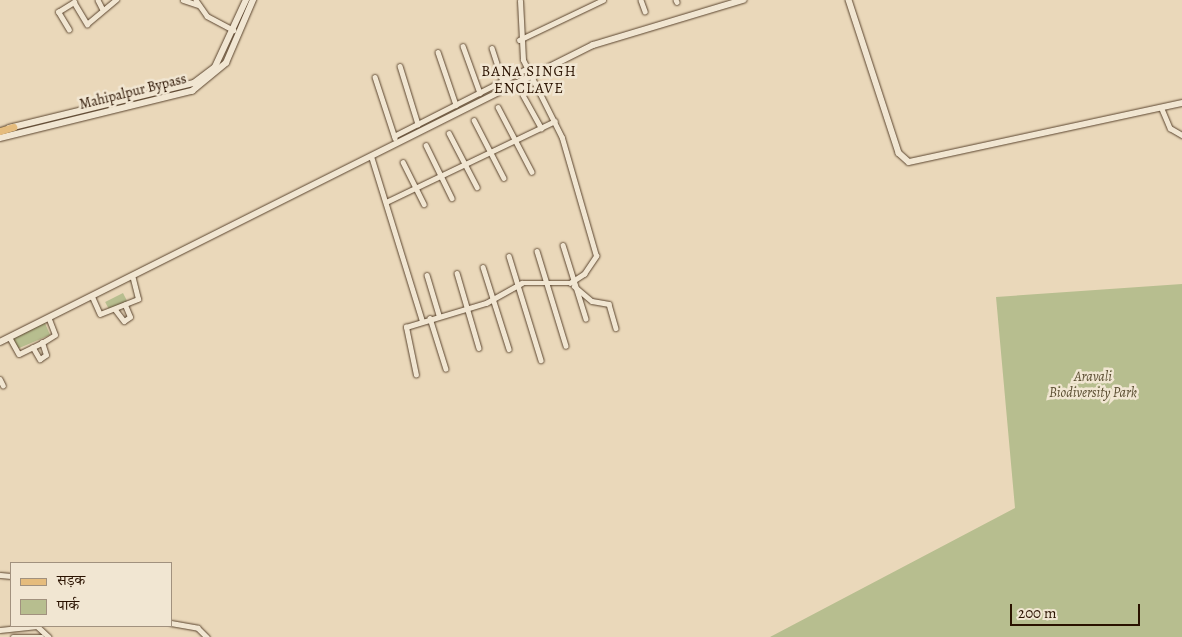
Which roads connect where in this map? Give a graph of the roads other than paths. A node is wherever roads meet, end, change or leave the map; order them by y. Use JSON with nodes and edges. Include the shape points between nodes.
{"nodes":[{"id":1,"x":98,"y":0,"type":"edge"},
{"id":2,"x":116,"y":0,"type":"edge"},
{"id":3,"x":183,"y":0,"type":"edge"},
{"id":4,"x":246,"y":0,"type":"edge"},
{"id":5,"x":252,"y":0,"type":"edge"},
{"id":6,"x":520,"y":0,"type":"edge"},
{"id":7,"x":603,"y":0,"type":"edge"},
{"id":8,"x":641,"y":0,"type":"edge"},
{"id":9,"x":743,"y":0,"type":"edge"},
{"id":10,"x":849,"y":0,"type":"edge"},
{"id":11,"x":197,"y":2,"type":"edge"},
{"id":12,"x":102,"y":8,"type":"junction"},
{"id":13,"x":645,"y":11,"type":"dead end"},
{"id":14,"x":69,"y":30,"type":"dead end"},
{"id":15,"x":233,"y":30,"type":"junction"},
{"id":16,"x":520,"y":40,"type":"junction"},
{"id":17,"x":463,"y":46,"type":"dead end"},
{"id":18,"x":492,"y":48,"type":"dead end"},
{"id":19,"x":438,"y":52,"type":"dead end"},
{"id":20,"x":400,"y":66,"type":"dead end"},
{"id":21,"x":526,"y":70,"type":"junction"},
{"id":22,"x":375,"y":77,"type":"dead end"},
{"id":23,"x":531,"y":79,"type":"junction"},
{"id":24,"x":504,"y":81,"type":"junction"},
{"id":25,"x":480,"y":93,"type":"junction"},
{"id":26,"x":523,"y":95,"type":"dead end"},
{"id":27,"x":1182,"y":103,"type":"edge"},
{"id":28,"x":456,"y":105,"type":"junction"},
{"id":29,"x":498,"y":107,"type":"dead end"},
{"id":30,"x":1162,"y":109,"type":"junction"},
{"id":31,"x":474,"y":120,"type":"dead end"},
{"id":32,"x":555,"y":121,"type":"junction"},
{"id":33,"x":418,"y":124,"type":"junction"},
{"id":34,"x":13,"y":127,"type":"joint"},
{"id":35,"x":541,"y":128,"type":"junction"},
{"id":36,"x":0,"y":130,"type":"edge"},
{"id":37,"x":449,"y":133,"type":"dead end"},
{"id":38,"x":1182,"y":135,"type":"edge"},
{"id":39,"x":394,"y":136,"type":"junction"},
{"id":40,"x":0,"y":138,"type":"edge"},
{"id":41,"x":516,"y":140,"type":"junction"},
{"id":42,"x":426,"y":145,"type":"dead end"},
{"id":43,"x":398,"y":146,"type":"junction"},
{"id":44,"x":492,"y":152,"type":"junction"},
{"id":45,"x":372,"y":158,"type":"junction"},
{"id":46,"x":403,"y":162,"type":"dead end"},
{"id":47,"x":466,"y":164,"type":"junction"},
{"id":48,"x":532,"y":172,"type":"dead end"},
{"id":49,"x":441,"y":176,"type":"junction"},
{"id":50,"x":504,"y":178,"type":"dead end"},
{"id":51,"x":477,"y":187,"type":"dead end"},
{"id":52,"x":416,"y":189,"type":"junction"},
{"id":53,"x":452,"y":198,"type":"dead end"},
{"id":54,"x":386,"y":202,"type":"junction"},
{"id":55,"x":424,"y":204,"type":"dead end"},
{"id":56,"x":563,"y":245,"type":"dead end"},
{"id":57,"x":537,"y":251,"type":"dead end"},
{"id":58,"x":509,"y":256,"type":"dead end"},
{"id":59,"x":484,"y":267,"type":"dead end"},
{"id":60,"x":457,"y":273,"type":"dead end"},
{"id":61,"x":427,"y":275,"type":"dead end"},
{"id":62,"x":133,"y":279,"type":"junction"},
{"id":63,"x":546,"y":282,"type":"junction"},
{"id":64,"x":518,"y":284,"type":"junction"},
{"id":65,"x":573,"y":284,"type":"junction"},
{"id":66,"x":94,"y":298,"type":"junction"},
{"id":67,"x":494,"y":300,"type":"junction"},
{"id":68,"x":125,"y":304,"type":"junction"},
{"id":69,"x":115,"y":309,"type":"junction"},
{"id":70,"x":468,"y":309,"type":"junction"},
{"id":71,"x":439,"y":315,"type":"junction"},
{"id":72,"x":430,"y":318,"type":"junction"},
{"id":73,"x":49,"y":319,"type":"junction"},
{"id":74,"x":586,"y":319,"type":"dead end"},
{"id":75,"x":422,"y":320,"type":"junction"},
{"id":76,"x":616,"y":328,"type":"dead end"},
{"id":77,"x":10,"y":338,"type":"junction"},
{"id":78,"x":0,"y":342,"type":"edge"},
{"id":79,"x":42,"y":343,"type":"junction"},
{"id":80,"x":566,"y":346,"type":"dead end"},
{"id":81,"x":33,"y":347,"type":"junction"},
{"id":82,"x":479,"y":348,"type":"dead end"},
{"id":83,"x":509,"y":349,"type":"dead end"},
{"id":84,"x":541,"y":360,"type":"dead end"},
{"id":85,"x":446,"y":369,"type":"dead end"},
{"id":86,"x":416,"y":375,"type":"dead end"},
{"id":87,"x":0,"y":379,"type":"edge"},
{"id":88,"x":3,"y":385,"type":"dead end"},
{"id":89,"x":172,"y":623,"type":"edge"},
{"id":90,"x":28,"y":627,"type":"edge"},
{"id":91,"x":38,"y":627,"type":"edge"},
{"id":92,"x":0,"y":630,"type":"edge"},
{"id":93,"x":48,"y":635,"type":"edge"},
{"id":94,"x":13,"y":637,"type":"edge"},
{"id":95,"x":42,"y":637,"type":"edge"},
{"id":96,"x":207,"y":637,"type":"edge"}],
"edges":[{"from":1,"to":12,"type":"street"},
{"from":2,"to":12,"type":"street"},
{"from":3,"to":11,"type":"street"},
{"from":4,"to":15,"type":"street","name":"Mahipalpur Bypass"},
{"from":5,"to":40,"type":"street","name":"Mahipalpur Bypass","via":[[226,63],[192,91]]},
{"from":6,"to":16,"type":"street"},
{"from":7,"to":16,"type":"street"},
{"from":8,"to":13,"type":"street"},
{"from":9,"to":23,"type":"street","via":[[600,42]]},
{"from":10,"to":30,"type":"street","via":[[899,152],[909,162]]},
{"from":11,"to":15,"type":"street"},
{"from":12,"to":14,"type":"street","via":[[87,24],[74,2],[58,12]]},
{"from":15,"to":34,"type":"street","name":"Mahipalpur Bypass","via":[[215,67],[187,86]]},
{"from":16,"to":21,"type":"street"},
{"from":17,"to":25,"type":"street"},
{"from":18,"to":24,"type":"street"},
{"from":19,"to":28,"type":"street"},
{"from":20,"to":33,"type":"street"},
{"from":21,"to":23,"type":"street"},
{"from":21,"to":24,"type":"street"},
{"from":22,"to":39,"type":"street"},
{"from":23,"to":32,"type":"street"},
{"from":23,"to":43,"type":"street"},
{"from":24,"to":25,"type":"street"},
{"from":25,"to":28,"type":"street"},
{"from":26,"to":35,"type":"street"},
{"from":27,"to":30,"type":"street"},
{"from":28,"to":33,"type":"street"},
{"from":29,"to":41,"type":"street"},
{"from":30,"to":38,"type":"street","via":[[1170,128]]},
{"from":31,"to":44,"type":"street"},
{"from":32,"to":35,"type":"street"},
{"from":32,"to":65,"type":"street","via":[[596,249],[588,270]]},
{"from":33,"to":39,"type":"street"},
{"from":34,"to":36,"type":"main road"},
{"from":35,"to":41,"type":"street"},
{"from":37,"to":47,"type":"street"},
{"from":39,"to":43,"type":"street"},
{"from":41,"to":44,"type":"street"},
{"from":41,"to":48,"type":"street"},
{"from":42,"to":49,"type":"street"},
{"from":43,"to":45,"type":"street"},
{"from":44,"to":47,"type":"street"},
{"from":44,"to":50,"type":"street"},
{"from":45,"to":54,"type":"street"},
{"from":45,"to":62,"type":"street"},
{"from":46,"to":52,"type":"street"},
{"from":47,"to":49,"type":"street"},
{"from":47,"to":51,"type":"street"},
{"from":49,"to":52,"type":"street"},
{"from":49,"to":53,"type":"street"},
{"from":52,"to":54,"type":"street"},
{"from":52,"to":55,"type":"street"},
{"from":54,"to":75,"type":"street"},
{"from":56,"to":65,"type":"street"},
{"from":57,"to":63,"type":"street"},
{"from":58,"to":64,"type":"street"},
{"from":59,"to":67,"type":"street"},
{"from":60,"to":70,"type":"street"},
{"from":61,"to":71,"type":"street"},
{"from":62,"to":66,"type":"street"},
{"from":62,"to":68,"type":"street","via":[[140,297]]},
{"from":63,"to":64,"type":"street"},
{"from":63,"to":65,"type":"street"},
{"from":63,"to":80,"type":"street"},
{"from":64,"to":67,"type":"street"},
{"from":64,"to":84,"type":"street"},
{"from":65,"to":74,"type":"street"},
{"from":65,"to":76,"type":"street","via":[[592,301],[609,304]]},
{"from":66,"to":69,"type":"street","via":[[100,314]]},
{"from":66,"to":73,"type":"street"},
{"from":67,"to":70,"type":"street"},
{"from":67,"to":83,"type":"street"},
{"from":68,"to":69,"type":"street"},
{"from":68,"to":69,"type":"street","via":[[130,317],[124,321]]},
{"from":70,"to":71,"type":"street"},
{"from":70,"to":82,"type":"street"},
{"from":71,"to":72,"type":"street"},
{"from":72,"to":75,"type":"street"},
{"from":72,"to":85,"type":"street"},
{"from":73,"to":77,"type":"street"},
{"from":73,"to":79,"type":"street","via":[[55,335]]},
{"from":75,"to":86,"type":"street","via":[[406,328]]},
{"from":77,"to":78,"type":"street"},
{"from":77,"to":81,"type":"street","via":[[18,354]]},
{"from":79,"to":81,"type":"street"},
{"from":79,"to":81,"type":"street","via":[[46,355],[40,359]]},
{"from":87,"to":88,"type":"street"},
{"from":89,"to":96,"type":"street","via":[[198,628]]},
{"from":90,"to":92,"type":"street"},
{"from":91,"to":93,"type":"street"},
{"from":93,"to":95,"type":"street"},
{"from":94,"to":95,"type":"street"}]}
